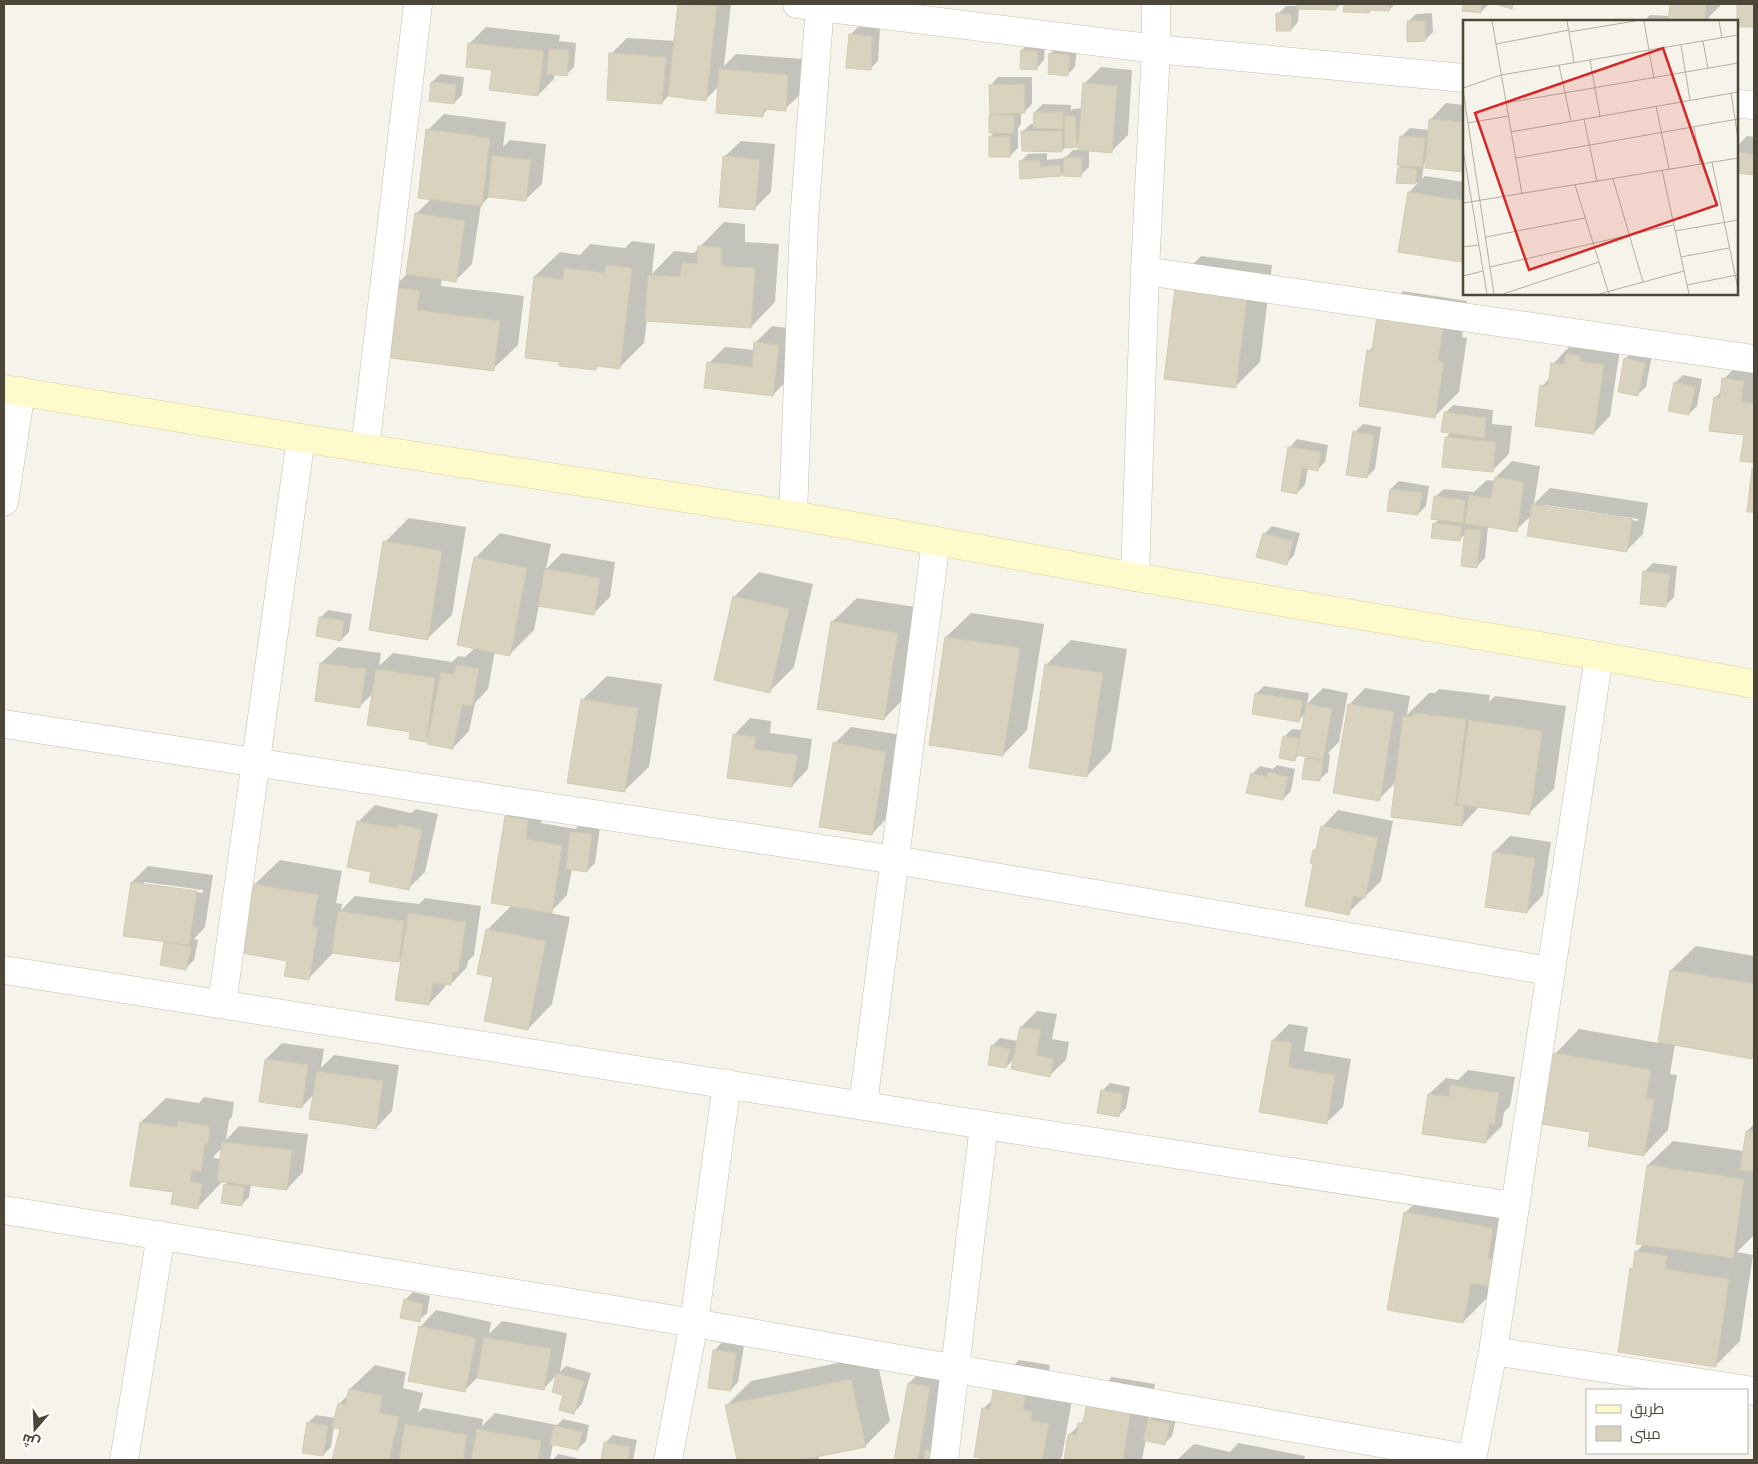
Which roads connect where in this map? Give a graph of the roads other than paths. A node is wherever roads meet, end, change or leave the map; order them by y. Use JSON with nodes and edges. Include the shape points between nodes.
{"nodes":[{"id":1,"x":418,"y":4,"type":"edge"},
{"id":2,"x":1156,"y":4,"type":"edge"},
{"id":3,"x":812,"y":5,"type":"edge"},
{"id":4,"x":1156,"y":50,"type":"junction"},
{"id":5,"x":1463,"y":78,"type":"edge"},
{"id":6,"x":1738,"y":104,"type":"edge"},
{"id":7,"x":1754,"y":105,"type":"edge"},
{"id":8,"x":1145,"y":271,"type":"junction"},
{"id":9,"x":1754,"y":359,"type":"edge"},
{"id":10,"x":12,"y":390,"type":"edge"},
{"id":11,"x":301,"y":438,"type":"junction"},
{"id":12,"x":365,"y":448,"type":"junction"},
{"id":13,"x":4,"y":502,"type":"edge"},
{"id":14,"x":793,"y":515,"type":"junction"},
{"id":15,"x":936,"y":541,"type":"junction"},
{"id":16,"x":1135,"y":577,"type":"junction"},
{"id":17,"x":1599,"y":656,"type":"junction"},
{"id":18,"x":1754,"y":684,"type":"edge"},
{"id":19,"x":4,"y":724,"type":"edge"},
{"id":20,"x":256,"y":762,"type":"junction"},
{"id":21,"x":895,"y":860,"type":"junction"},
{"id":22,"x":4,"y":970,"type":"edge"},
{"id":23,"x":1550,"y":971,"type":"junction"},
{"id":24,"x":222,"y":1004,"type":"junction"},
{"id":25,"x":727,"y":1083,"type":"junction"},
{"id":26,"x":863,"y":1105,"type":"junction"},
{"id":27,"x":984,"y":1125,"type":"junction"},
{"id":28,"x":1514,"y":1206,"type":"junction"},
{"id":29,"x":4,"y":1210,"type":"edge"},
{"id":30,"x":161,"y":1235,"type":"junction"},
{"id":31,"x":694,"y":1323,"type":"junction"},
{"id":32,"x":1493,"y":1351,"type":"junction"},
{"id":33,"x":956,"y":1370,"type":"junction"},
{"id":34,"x":1741,"y":1389,"type":"edge"},
{"id":35,"x":124,"y":1460,"type":"edge"},
{"id":36,"x":668,"y":1460,"type":"edge"},
{"id":37,"x":944,"y":1460,"type":"edge"},
{"id":38,"x":1472,"y":1460,"type":"edge"}],
"edges":[{"from":1,"to":12,"type":"street"},
{"from":2,"to":4,"type":"street"},
{"from":3,"to":4,"type":"street"},
{"from":3,"to":14,"type":"street"},
{"from":4,"to":5,"type":"street"},
{"from":4,"to":8,"type":"street"},
{"from":6,"to":7,"type":"street"},
{"from":8,"to":9,"type":"street"},
{"from":8,"to":16,"type":"street"},
{"from":10,"to":11,"type":"street"},
{"from":10,"to":13,"type":"street"},
{"from":11,"to":12,"type":"street"},
{"from":11,"to":20,"type":"street"},
{"from":12,"to":14,"type":"street"},
{"from":14,"to":15,"type":"street"},
{"from":15,"to":16,"type":"street"},
{"from":15,"to":21,"type":"street"},
{"from":16,"to":17,"type":"street"},
{"from":17,"to":18,"type":"street"},
{"from":17,"to":23,"type":"street"},
{"from":19,"to":20,"type":"street"},
{"from":20,"to":21,"type":"street"},
{"from":20,"to":24,"type":"street"},
{"from":21,"to":23,"type":"street"},
{"from":21,"to":26,"type":"street"},
{"from":22,"to":24,"type":"street"},
{"from":23,"to":28,"type":"street"},
{"from":24,"to":25,"type":"street"},
{"from":25,"to":26,"type":"street"},
{"from":25,"to":31,"type":"street"},
{"from":26,"to":27,"type":"street"},
{"from":27,"to":28,"type":"street"},
{"from":27,"to":33,"type":"street"},
{"from":28,"to":32,"type":"street"},
{"from":29,"to":30,"type":"street"},
{"from":30,"to":31,"type":"street"},
{"from":30,"to":35,"type":"street"},
{"from":31,"to":33,"type":"street"},
{"from":31,"to":36,"type":"street"},
{"from":32,"to":34,"type":"street"},
{"from":32,"to":38,"type":"street"},
{"from":33,"to":37,"type":"street"},
{"from":33,"to":38,"type":"street"}]}
